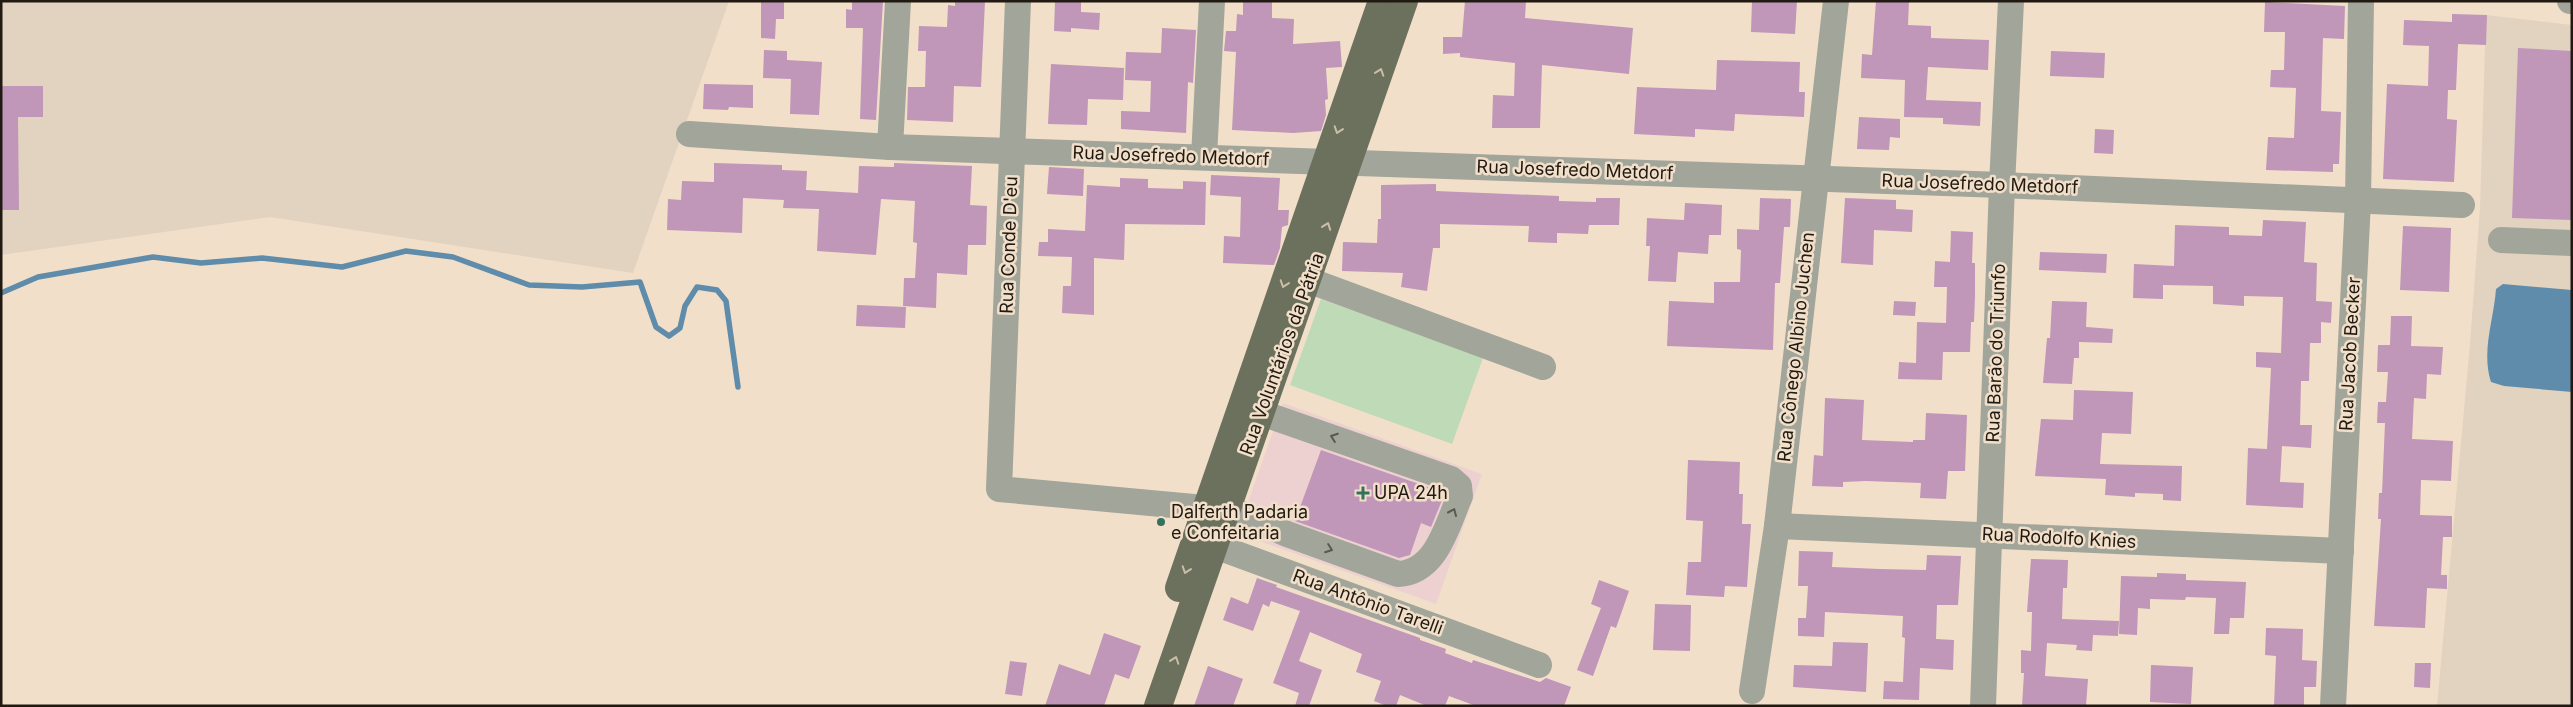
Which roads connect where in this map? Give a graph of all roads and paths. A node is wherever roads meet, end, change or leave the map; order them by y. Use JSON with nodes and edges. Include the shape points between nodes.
{"nodes":[{"id":1,"x":898,"y":1,"type":"edge"},
{"id":2,"x":1018,"y":1,"type":"edge"},
{"id":3,"x":1212,"y":1,"type":"edge"},
{"id":4,"x":1382,"y":1,"type":"edge"},
{"id":5,"x":1404,"y":1,"type":"edge"},
{"id":6,"x":1836,"y":1,"type":"edge"},
{"id":7,"x":2011,"y":1,"type":"edge"},
{"id":8,"x":2361,"y":1,"type":"edge"},
{"id":9,"x":689,"y":134,"type":"dead end"},
{"id":10,"x":890,"y":147,"type":"junction"},
{"id":11,"x":1013,"y":150,"type":"junction"},
{"id":12,"x":1204,"y":156,"type":"junction"},
{"id":13,"x":1339,"y":162,"type":"junction"},
{"id":14,"x":1815,"y":178,"type":"junction"},
{"id":15,"x":2002,"y":185,"type":"junction"},
{"id":16,"x":2358,"y":201,"type":"junction"},
{"id":17,"x":2462,"y":205,"type":"dead end"},
{"id":18,"x":2501,"y":240,"type":"dead end"},
{"id":19,"x":2572,"y":243,"type":"edge"},
{"id":20,"x":1308,"y":280,"type":"junction"},
{"id":21,"x":1276,"y":340,"type":"junction"},
{"id":22,"x":1543,"y":367,"type":"dead end"},
{"id":23,"x":1273,"y":417,"type":"dead end"},
{"id":24,"x":1224,"y":508,"type":"junction"},
{"id":25,"x":1777,"y":526,"type":"junction"},
{"id":26,"x":1989,"y":535,"type":"junction"},
{"id":27,"x":1205,"y":542,"type":"junction"},
{"id":28,"x":2341,"y":552,"type":"junction"},
{"id":29,"x":1539,"y":665,"type":"dead end"},
{"id":30,"x":1752,"y":692,"type":"dead end"},
{"id":31,"x":1139,"y":706,"type":"edge"},
{"id":32,"x":1158,"y":706,"type":"edge"},
{"id":33,"x":1983,"y":706,"type":"edge"},
{"id":34,"x":2333,"y":706,"type":"edge"}],
"edges":[{"from":1,"to":10,"type":"street"},
{"from":2,"to":11,"type":"street","name":"Rua Conde D'eu"},
{"from":3,"to":12,"type":"street"},
{"from":4,"to":13,"type":"main road","name":"Rua Voluntários da Pátria","one_way":true},
{"from":13,"to":5,"type":"main road","name":"Rua Voluntários da Pátria","one_way":true},
{"from":6,"to":14,"type":"street","name":"Rua Cônego Albino Juchen"},
{"from":7,"to":15,"type":"street","name":"Rua Barão do Triunfo"},
{"from":8,"to":16,"type":"street","name":"Rua Jacob Becker"},
{"from":9,"to":10,"type":"street","name":"Rua Josefredo Metdorf"},
{"from":10,"to":11,"type":"street","name":"Rua Josefredo Metdorf"},
{"from":11,"to":12,"type":"street","name":"Rua Josefredo Metdorf"},
{"from":11,"to":24,"type":"street","name":"Rua Conde D'eu","via":[[999,489]]},
{"from":12,"to":13,"type":"street","name":"Rua Josefredo Metdorf"},
{"from":13,"to":14,"type":"street","name":"Rua Josefredo Metdorf"},
{"from":20,"to":13,"type":"main road","name":"Rua Voluntários da Pátria","one_way":true},
{"from":13,"to":21,"type":"main road","name":"Rua Voluntários da Pátria","one_way":true},
{"from":14,"to":15,"type":"street","name":"Rua Josefredo Metdorf"},
{"from":14,"to":25,"type":"street","name":"Rua Cônego Albino Juchen"},
{"from":15,"to":16,"type":"street","name":"Rua Josefredo Metdorf"},
{"from":15,"to":26,"type":"street","name":"Rua Barão do Triunfo"},
{"from":16,"to":17,"type":"street","name":"Rua Josefredo Metdorf"},
{"from":16,"to":28,"type":"street","name":"Rua Jacob Becker"},
{"from":18,"to":19,"type":"street"},
{"from":20,"to":21,"type":"main road","name":"Rua Voluntários da Pátria"},
{"from":20,"to":22,"type":"street"},
{"from":21,"to":24,"type":"main road","name":"Rua Voluntários da Pátria"},
{"from":21,"to":24,"type":"main road","name":"Rua Voluntários da Pátria","via":[[1231,436],[1231,458],[1221,483]]},
{"from":24,"to":23,"type":"street","one_way":true,"via":[[1398,574],[1434,555],[1460,496],[1459,486],[1451,479]]},
{"from":24,"to":27,"type":"main road","name":"Rua Voluntários da Pátria"},
{"from":25,"to":26,"type":"street","name":"Rua Rodolfo Knies"},
{"from":25,"to":30,"type":"street","name":"Rua Cônego Albino Juchen"},
{"from":26,"to":28,"type":"street","name":"Rua Rodolfo Knies"},
{"from":26,"to":33,"type":"street","name":"Rua Barão do Triunfo"},
{"from":27,"to":29,"type":"street","name":"Rua Antônio Tarelli"},
{"from":27,"to":31,"type":"main road","name":"Rua Voluntários da Pátria","one_way":true},
{"from":32,"to":27,"type":"main road","name":"Rua Voluntários da Pátria","one_way":true},
{"from":28,"to":34,"type":"street","name":"Rua Jacob Becker"}]}
